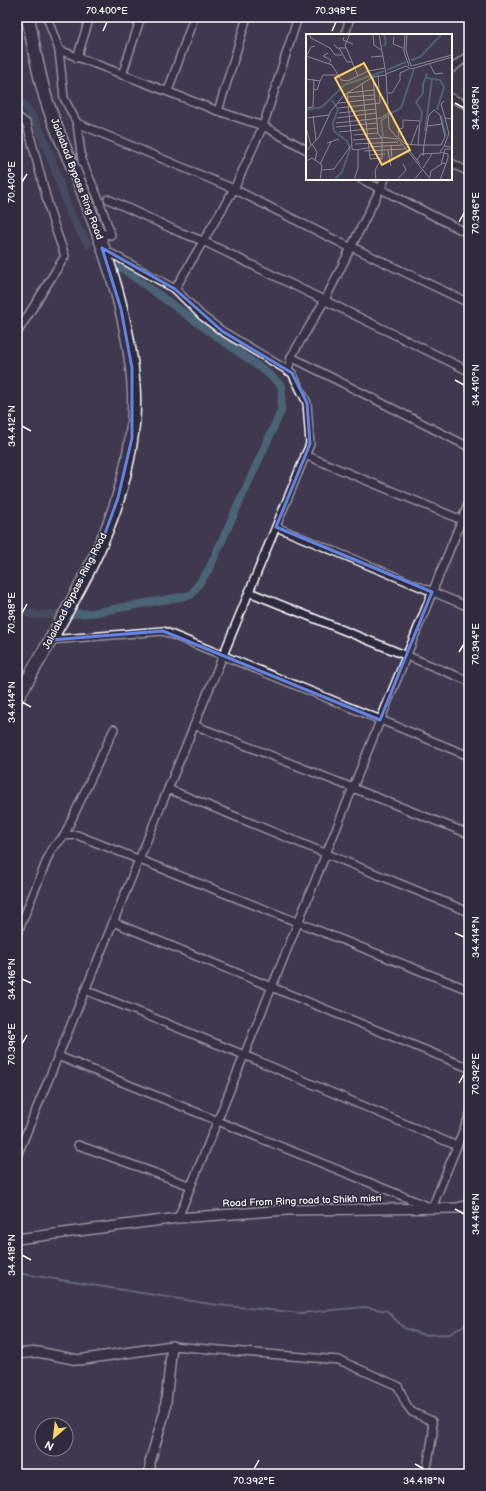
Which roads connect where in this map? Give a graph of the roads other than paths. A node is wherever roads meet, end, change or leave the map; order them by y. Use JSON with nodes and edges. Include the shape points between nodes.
{"nodes":[{"id":1,"x":28,"y":17,"type":"edge"},
{"id":2,"x":47,"y":17,"type":"edge"},
{"id":3,"x":90,"y":17,"type":"edge"},
{"id":4,"x":141,"y":17,"type":"edge"},
{"id":5,"x":194,"y":17,"type":"edge"},
{"id":6,"x":247,"y":17,"type":"edge"},
{"id":7,"x":298,"y":17,"type":"edge"},
{"id":8,"x":350,"y":17,"type":"edge"},
{"id":9,"x":345,"y":34,"type":"edge"},
{"id":10,"x":59,"y":50,"type":"junction"},
{"id":11,"x":469,"y":55,"type":"edge"},
{"id":12,"x":77,"y":58,"type":"junction"},
{"id":13,"x":452,"y":68,"type":"edge"},
{"id":14,"x":122,"y":76,"type":"junction"},
{"id":15,"x":168,"y":91,"type":"junction"},
{"id":16,"x":452,"y":98,"type":"edge"},
{"id":17,"x":469,"y":106,"type":"edge"},
{"id":18,"x":218,"y":111,"type":"junction"},
{"id":19,"x":17,"y":116,"type":"edge"},
{"id":20,"x":77,"y":123,"type":"junction"},
{"id":21,"x":263,"y":126,"type":"junction"},
{"id":22,"x":306,"y":148,"type":"edge"},
{"id":23,"x":452,"y":164,"type":"edge"},
{"id":24,"x":469,"y":172,"type":"edge"},
{"id":25,"x":363,"y":180,"type":"edge"},
{"id":26,"x":384,"y":180,"type":"edge"},
{"id":27,"x":234,"y":189,"type":"junction"},
{"id":28,"x":380,"y":189,"type":"junction"},
{"id":29,"x":108,"y":198,"type":"dead end"},
{"id":30,"x":99,"y":233,"type":"junction"},
{"id":31,"x":469,"y":234,"type":"edge"},
{"id":32,"x":203,"y":241,"type":"junction"},
{"id":33,"x":102,"y":248,"type":"junction"},
{"id":34,"x":351,"y":248,"type":"junction"},
{"id":35,"x":175,"y":289,"type":"junction"},
{"id":36,"x":325,"y":300,"type":"junction"},
{"id":37,"x":469,"y":303,"type":"edge"},
{"id":38,"x":17,"y":333,"type":"edge"},
{"id":39,"x":291,"y":357,"type":"junction"},
{"id":40,"x":288,"y":371,"type":"junction"},
{"id":41,"x":469,"y":371,"type":"edge"},
{"id":42,"x":469,"y":447,"type":"edge"},
{"id":43,"x":305,"y":455,"type":"junction"},
{"id":44,"x":469,"y":502,"type":"edge"},
{"id":45,"x":462,"y":520,"type":"junction"},
{"id":46,"x":469,"y":523,"type":"edge"},
{"id":47,"x":276,"y":527,"type":"junction"},
{"id":48,"x":249,"y":592,"type":"junction"},
{"id":49,"x":432,"y":592,"type":"junction"},
{"id":50,"x":469,"y":607,"type":"edge"},
{"id":51,"x":50,"y":640,"type":"junction"},
{"id":52,"x":223,"y":655,"type":"junction"},
{"id":53,"x":406,"y":656,"type":"junction"},
{"id":54,"x":469,"y":681,"type":"edge"},
{"id":55,"x":17,"y":699,"type":"edge"},
{"id":56,"x":380,"y":720,"type":"junction"},
{"id":57,"x":194,"y":725,"type":"junction"},
{"id":58,"x":114,"y":730,"type":"dead end"},
{"id":59,"x":469,"y":756,"type":"edge"},
{"id":60,"x":352,"y":788,"type":"junction"},
{"id":61,"x":168,"y":789,"type":"junction"},
{"id":62,"x":469,"y":834,"type":"edge"},
{"id":63,"x":64,"y":836,"type":"junction"},
{"id":64,"x":327,"y":854,"type":"junction"},
{"id":65,"x":139,"y":859,"type":"junction"},
{"id":66,"x":469,"y":912,"type":"edge"},
{"id":67,"x":113,"y":922,"type":"junction"},
{"id":68,"x":298,"y":922,"type":"junction"},
{"id":69,"x":17,"y":934,"type":"edge"},
{"id":70,"x":272,"y":987,"type":"junction"},
{"id":71,"x":85,"y":990,"type":"junction"},
{"id":72,"x":469,"y":990,"type":"edge"},
{"id":73,"x":244,"y":1055,"type":"junction"},
{"id":74,"x":58,"y":1056,"type":"junction"},
{"id":75,"x":469,"y":1068,"type":"edge"},
{"id":76,"x":469,"y":1116,"type":"edge"},
{"id":77,"x":217,"y":1121,"type":"junction"},
{"id":78,"x":78,"y":1145,"type":"dead end"},
{"id":79,"x":457,"y":1146,"type":"junction"},
{"id":80,"x":17,"y":1156,"type":"edge"},
{"id":81,"x":191,"y":1186,"type":"junction"},
{"id":82,"x":469,"y":1205,"type":"edge"},
{"id":83,"x":432,"y":1208,"type":"junction"},
{"id":84,"x":178,"y":1218,"type":"junction"},
{"id":85,"x":17,"y":1239,"type":"edge"},
{"id":86,"x":172,"y":1346,"type":"junction"},
{"id":87,"x":17,"y":1354,"type":"edge"},
{"id":88,"x":150,"y":1474,"type":"edge"},
{"id":89,"x":426,"y":1474,"type":"edge"}],
"edges":[{"from":1,"to":30,"type":"highway","name":"Jalalabad Bypass Ring Road","via":[[44,93]]},
{"from":2,"to":10,"type":"street"},
{"from":3,"to":12,"type":"street"},
{"from":4,"to":14,"type":"street"},
{"from":5,"to":15,"type":"street"},
{"from":6,"to":18,"type":"street"},
{"from":7,"to":21,"type":"street"},
{"from":8,"to":9,"type":"street"},
{"from":10,"to":12,"type":"street"},
{"from":10,"to":20,"type":"street","via":[[64,98]]},
{"from":11,"to":13,"type":"street"},
{"from":12,"to":14,"type":"street"},
{"from":14,"to":15,"type":"street"},
{"from":15,"to":18,"type":"street"},
{"from":16,"to":17,"type":"street"},
{"from":18,"to":21,"type":"street"},
{"from":19,"to":38,"type":"street","via":[[27,124],[52,219],[65,256]]},
{"from":20,"to":27,"type":"street"},
{"from":20,"to":30,"type":"street","via":[[82,162],[99,200],[110,235]]},
{"from":21,"to":22,"type":"street"},
{"from":21,"to":27,"type":"street"},
{"from":23,"to":24,"type":"street"},
{"from":25,"to":28,"type":"street"},
{"from":26,"to":28,"type":"street"},
{"from":27,"to":32,"type":"street"},
{"from":27,"to":34,"type":"street"},
{"from":28,"to":31,"type":"street"},
{"from":28,"to":34,"type":"street"},
{"from":29,"to":32,"type":"street"},
{"from":30,"to":33,"type":"highway","name":"Jalalabad Bypass Ring Road"},
{"from":32,"to":35,"type":"street"},
{"from":32,"to":36,"type":"street"},
{"from":33,"to":35,"type":"street"},
{"from":33,"to":51,"type":"highway","name":"Jalalabad Bypass Ring Road","via":[[121,309],[132,368],[132,438],[118,498],[103,539]]},
{"from":34,"to":36,"type":"street"},
{"from":34,"to":37,"type":"street"},
{"from":35,"to":40,"type":"street","via":[[202,316],[222,331]]},
{"from":36,"to":39,"type":"street"},
{"from":36,"to":41,"type":"street"},
{"from":39,"to":40,"type":"street"},
{"from":39,"to":42,"type":"street"},
{"from":40,"to":43,"type":"street","via":[[307,403],[310,444]]},
{"from":43,"to":45,"type":"street"},
{"from":43,"to":47,"type":"street"},
{"from":44,"to":45,"type":"street"},
{"from":45,"to":46,"type":"street"},
{"from":45,"to":49,"type":"street"},
{"from":47,"to":48,"type":"street"},
{"from":47,"to":49,"type":"street"},
{"from":48,"to":52,"type":"street"},
{"from":48,"to":53,"type":"street"},
{"from":49,"to":50,"type":"street"},
{"from":49,"to":53,"type":"street"},
{"from":51,"to":52,"type":"street","via":[[163,631]]},
{"from":51,"to":55,"type":"highway","name":"Jalalabad Bypass Ring Road"},
{"from":52,"to":56,"type":"street"},
{"from":52,"to":57,"type":"street"},
{"from":53,"to":54,"type":"street"},
{"from":53,"to":56,"type":"street"},
{"from":56,"to":59,"type":"street"},
{"from":56,"to":60,"type":"street"},
{"from":57,"to":60,"type":"street"},
{"from":57,"to":61,"type":"street"},
{"from":58,"to":63,"type":"street"},
{"from":60,"to":62,"type":"street"},
{"from":60,"to":64,"type":"street"},
{"from":61,"to":64,"type":"street"},
{"from":61,"to":65,"type":"street"},
{"from":63,"to":65,"type":"street","via":[[77,835]]},
{"from":63,"to":69,"type":"street","via":[[51,850]]},
{"from":64,"to":66,"type":"street"},
{"from":64,"to":68,"type":"street"},
{"from":65,"to":67,"type":"street"},
{"from":65,"to":68,"type":"street"},
{"from":67,"to":70,"type":"street"},
{"from":67,"to":71,"type":"street"},
{"from":68,"to":70,"type":"street"},
{"from":68,"to":72,"type":"street"},
{"from":70,"to":73,"type":"street"},
{"from":70,"to":75,"type":"street"},
{"from":71,"to":73,"type":"street"},
{"from":71,"to":74,"type":"street"},
{"from":73,"to":77,"type":"street"},
{"from":73,"to":79,"type":"street"},
{"from":74,"to":77,"type":"street"},
{"from":74,"to":80,"type":"street"},
{"from":76,"to":79,"type":"street"},
{"from":77,"to":81,"type":"street"},
{"from":77,"to":83,"type":"street"},
{"from":78,"to":81,"type":"street"},
{"from":79,"to":83,"type":"street"},
{"from":81,"to":84,"type":"street"},
{"from":82,"to":83,"type":"street","name":"Road From Ring road to Shikh misri","via":[[457,1208]]},
{"from":83,"to":84,"type":"street","name":"Road From Ring road to Shikh misri","via":[[287,1210]]},
{"from":84,"to":85,"type":"street","name":"Road From Ring road to Shikh misri"},
{"from":86,"to":87,"type":"street","via":[[78,1360],[38,1352]]},
{"from":86,"to":88,"type":"street","via":[[165,1412],[150,1462]]},
{"from":86,"to":89,"type":"street","via":[[339,1360],[398,1386],[412,1412],[432,1421],[433,1433]]}]}
